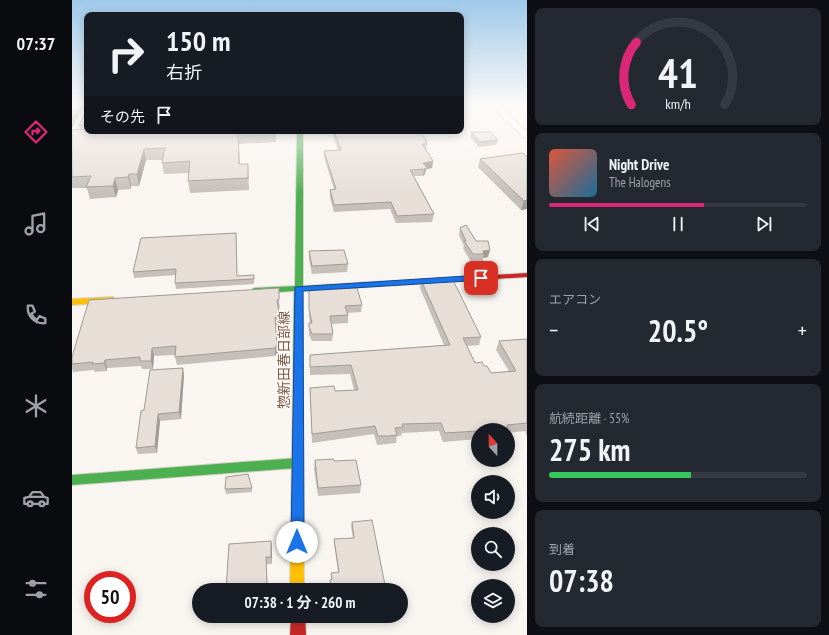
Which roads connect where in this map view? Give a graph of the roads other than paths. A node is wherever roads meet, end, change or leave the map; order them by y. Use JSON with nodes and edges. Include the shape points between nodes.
{"nodes":[{"id":1,"x":300,"y":135,"type":"edge"},
{"id":2,"x":527,"y":275,"type":"edge"},
{"id":3,"x":298,"y":288,"type":"junction"},
{"id":4,"x":244,"y":292,"type":"edge"},
{"id":5,"x":119,"y":299,"type":"edge"},
{"id":6,"x":72,"y":302,"type":"edge"},
{"id":7,"x":297,"y":463,"type":"junction"},
{"id":8,"x":72,"y":480,"type":"edge"},
{"id":9,"x":298,"y":583,"type":"edge"},
{"id":10,"x":298,"y":623,"type":"edge"},
{"id":11,"x":298,"y":635,"type":"edge"}],
"edges":[{"from":1,"to":3,"type":"main road","name":"惣新田春日部線"},
{"from":2,"to":3,"type":"main road"},
{"from":3,"to":4,"type":"main road"},
{"from":3,"to":7,"type":"main road","name":"惣新田春日部線"},
{"from":5,"to":6,"type":"main road"},
{"from":7,"to":8,"type":"main road"},
{"from":7,"to":9,"type":"main road","name":"惣新田春日部線"},
{"from":10,"to":11,"type":"main road"}]}
